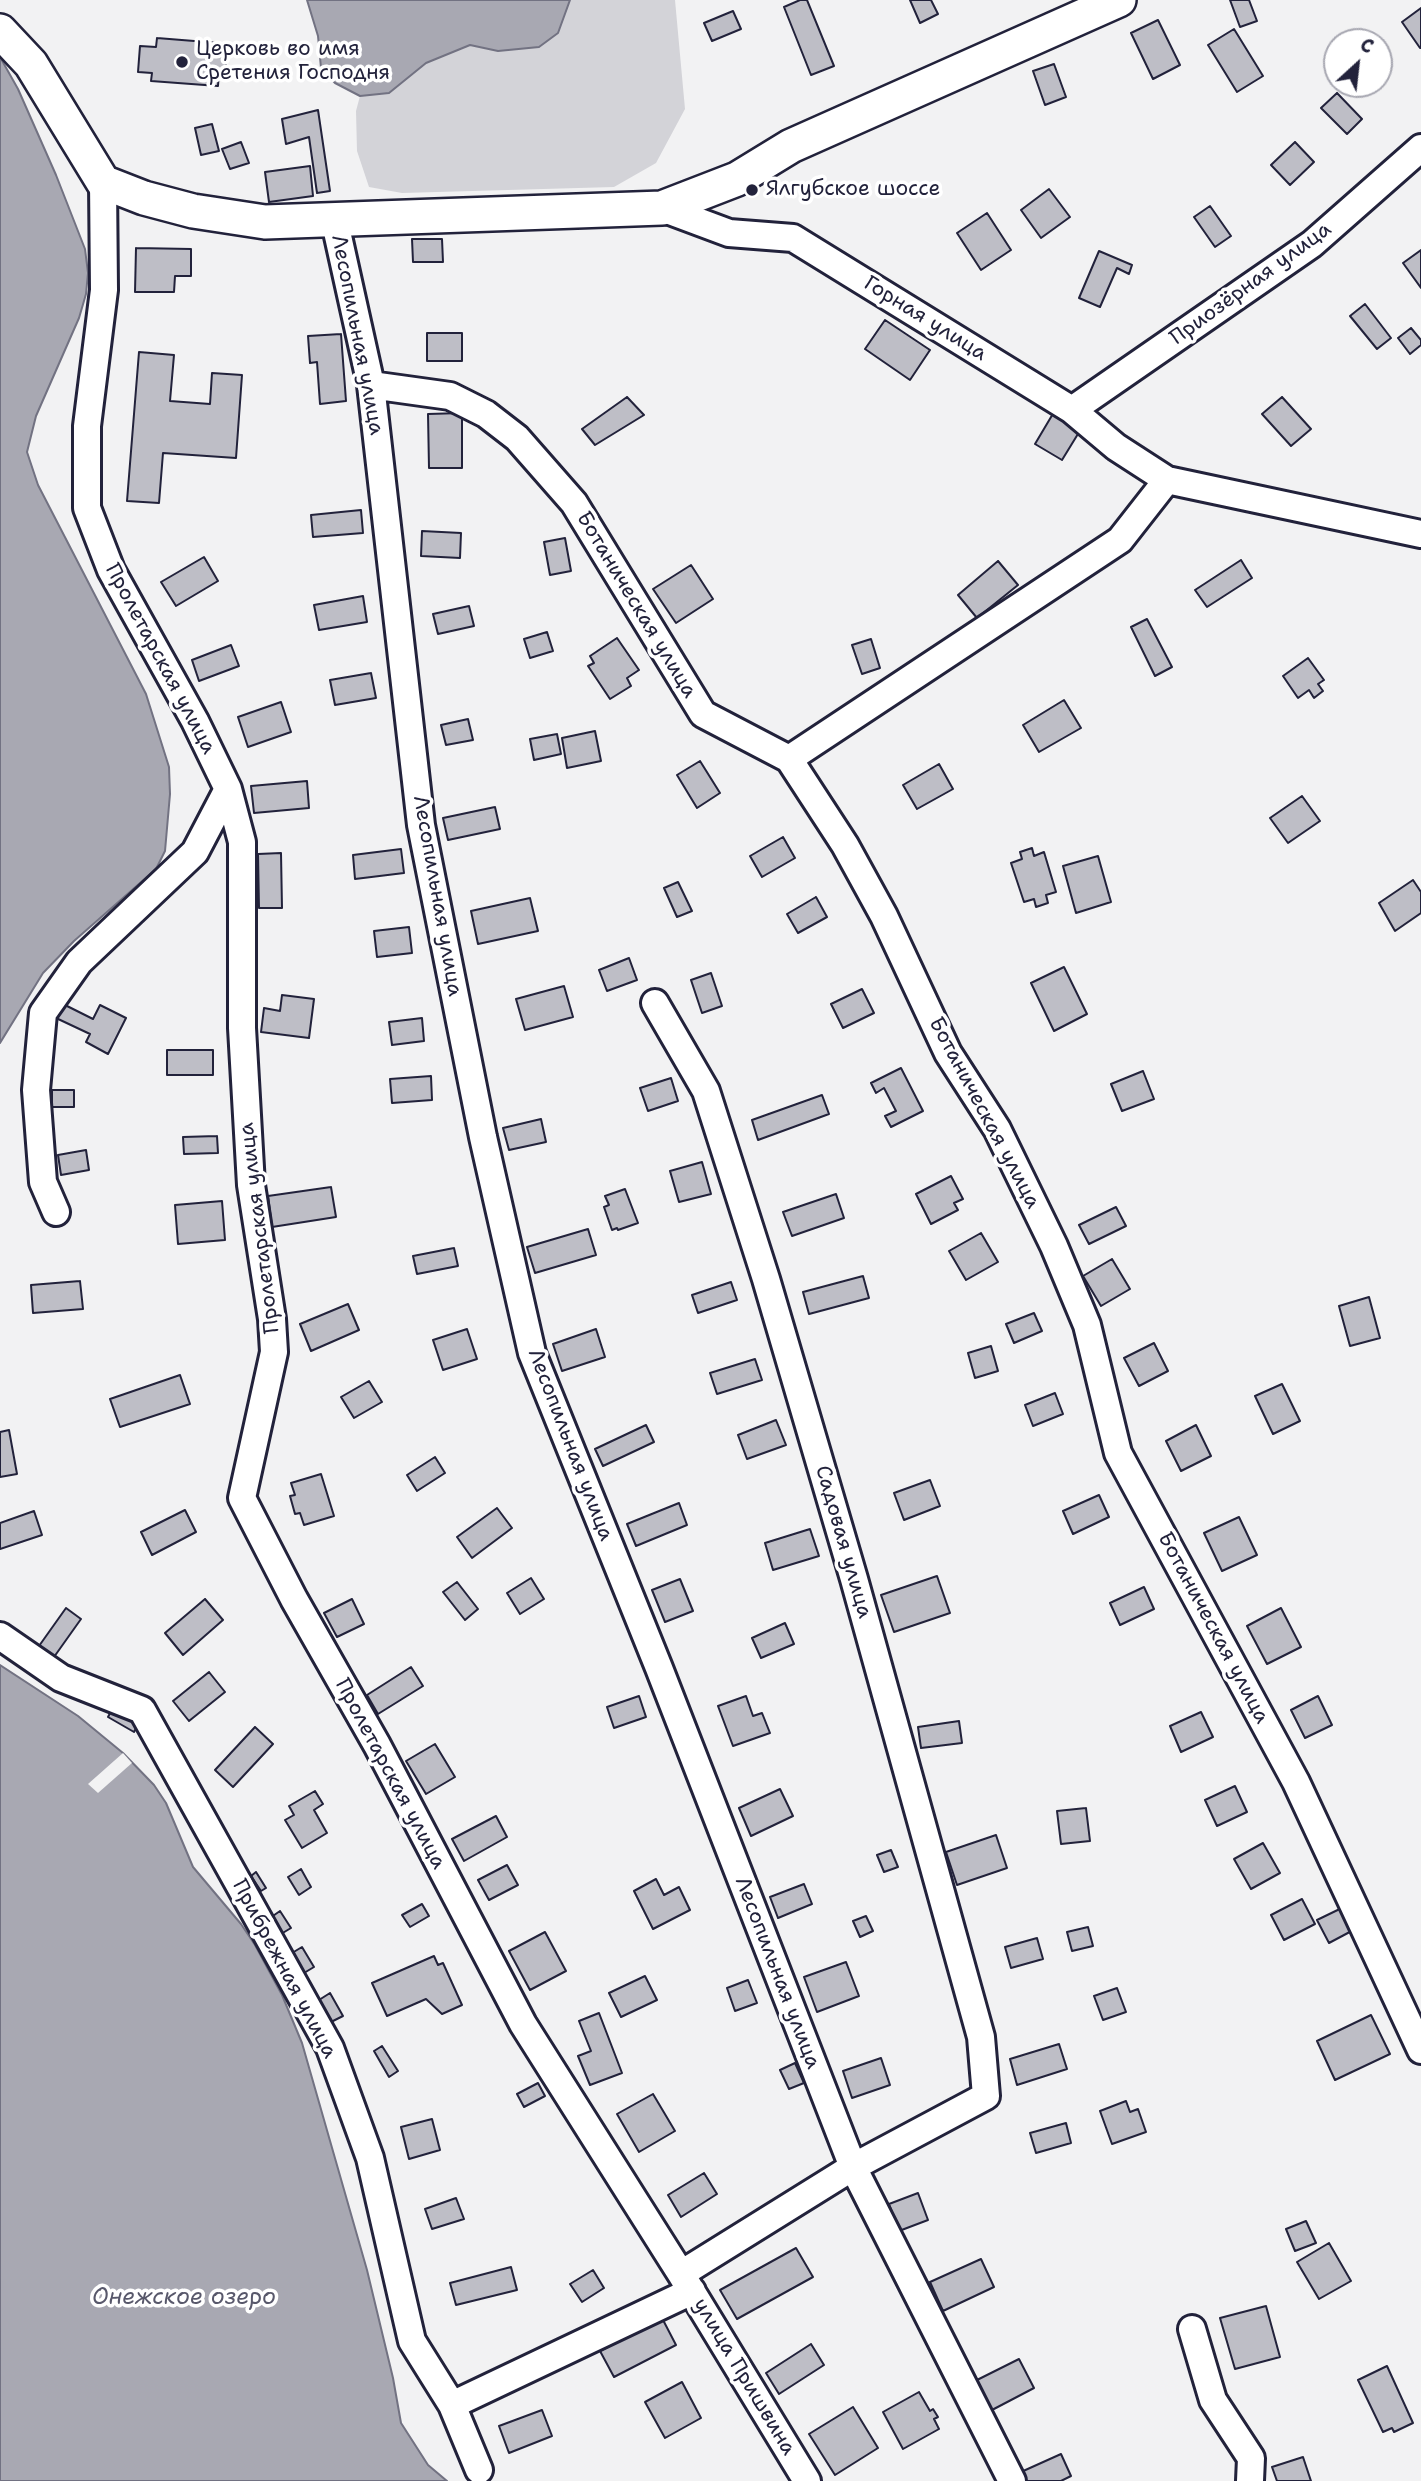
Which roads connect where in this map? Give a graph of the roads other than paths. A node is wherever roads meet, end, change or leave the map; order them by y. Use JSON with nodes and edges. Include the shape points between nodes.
{"nodes":[{"id":1,"x":1119,"y":0,"type":"edge"},
{"id":2,"x":1,"y":32,"type":"edge"},
{"id":3,"x":1421,"y":148,"type":"edge"},
{"id":4,"x":103,"y":182,"type":"junction"},
{"id":5,"x":662,"y":208,"type":"junction"},
{"id":6,"x":334,"y":218,"type":"junction"},
{"id":7,"x":371,"y":385,"type":"junction"},
{"id":8,"x":1072,"y":410,"type":"junction"},
{"id":9,"x":1167,"y":480,"type":"junction"},
{"id":10,"x":1421,"y":534,"type":"edge"},
{"id":11,"x":789,"y":759,"type":"junction"},
{"id":12,"x":228,"y":789,"type":"junction"},
{"id":13,"x":655,"y":1003,"type":"dead end"},
{"id":14,"x":56,"y":1212,"type":"dead end"},
{"id":15,"x":0,"y":1636,"type":"edge"},
{"id":16,"x":1421,"y":2050,"type":"edge"},
{"id":17,"x":853,"y":2167,"type":"junction"},
{"id":18,"x":687,"y":2282,"type":"junction"},
{"id":19,"x":1192,"y":2329,"type":"dead end"},
{"id":20,"x":452,"y":2405,"type":"junction"},
{"id":21,"x":479,"y":2470,"type":"dead end"},
{"id":22,"x":807,"y":2481,"type":"edge"},
{"id":23,"x":1012,"y":2481,"type":"edge"},
{"id":24,"x":1250,"y":2481,"type":"edge"}],
"edges":[{"from":1,"to":5,"type":"street","via":[[791,146],[737,180]]},
{"from":2,"to":4,"type":"street","via":[[31,64]]},
{"from":3,"to":8,"type":"street","name":"Приозёрная улица","via":[[1312,244]]},
{"from":4,"to":6,"type":"street","via":[[193,211],[265,222]]},
{"from":4,"to":12,"type":"street","name":"Пролетарская улица","via":[[104,290],[87,426],[88,508],[111,570]]},
{"from":5,"to":6,"type":"street"},
{"from":5,"to":8,"type":"street","name":"Горная улица","via":[[729,233],[793,238]]},
{"from":6,"to":7,"type":"street","name":"Лесопильная улица"},
{"from":7,"to":11,"type":"street","name":"Ботаническая улица","via":[[450,396],[486,414],[517,438],[574,502],[703,714]]},
{"from":7,"to":17,"type":"street","name":"Лесопильная улица","via":[[421,825],[483,1137],[532,1353]]},
{"from":8,"to":9,"type":"street","name":"Горная улица","via":[[1116,447]]},
{"from":9,"to":10,"type":"street","name":"Горная улица"},
{"from":9,"to":11,"type":"street","via":[[1120,540]]},
{"from":11,"to":16,"type":"street","name":"Ботаническая улица","via":[[845,845],[948,1053],[998,1129],[1087,1325],[1118,1453],[1296,1782]]},
{"from":12,"to":14,"type":"street","via":[[194,852],[79,962],[43,1013],[36,1090],[43,1182]]},
{"from":12,"to":18,"type":"street","name":"Пролетарская улица","via":[[242,842],[242,1028],[250,1172],[274,1352],[242,1498],[523,2024]]},
{"from":13,"to":17,"type":"street","name":"Садовая улица","via":[[706,1091],[766,1279],[981,2037],[986,2096]]},
{"from":15,"to":20,"type":"street","name":"Прибрежная улица","via":[[61,1678],[142,1710],[330,2048],[370,2158],[412,2341]]},
{"from":17,"to":18,"type":"street"},
{"from":17,"to":23,"type":"street","name":"Лесопильная улица"},
{"from":18,"to":20,"type":"street"},
{"from":18,"to":22,"type":"street","name":"улица Пришвина"},
{"from":19,"to":24,"type":"street","via":[[1213,2400],[1251,2458]]},
{"from":20,"to":21,"type":"street","name":"Прибрежная улица"}]}
